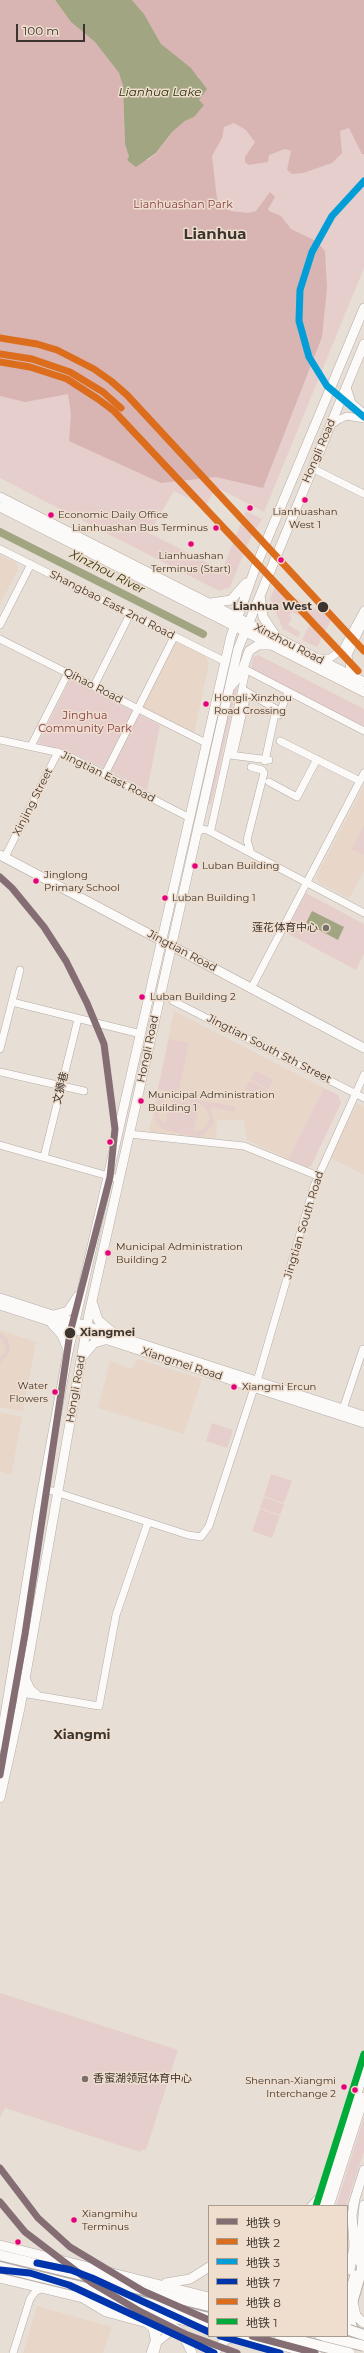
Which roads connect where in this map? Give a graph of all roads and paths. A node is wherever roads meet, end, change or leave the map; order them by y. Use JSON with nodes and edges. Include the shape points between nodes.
{"nodes":[{"id":1,"x":364,"y":308,"type":"edge"},
{"id":2,"x":364,"y":344,"type":"edge"},
{"id":3,"x":347,"y":386,"type":"junction"},
{"id":4,"x":364,"y":414,"type":"edge"},
{"id":5,"x":364,"y":419,"type":"edge"},
{"id":6,"x":329,"y":428,"type":"junction"},
{"id":7,"x":312,"y":468,"type":"junction"},
{"id":8,"x":364,"y":494,"type":"edge"},
{"id":9,"x":0,"y":496,"type":"edge"},
{"id":10,"x":0,"y":507,"type":"edge"},
{"id":11,"x":0,"y":548,"type":"edge"},
{"id":12,"x":31,"y":564,"type":"junction"},
{"id":13,"x":256,"y":566,"type":"junction"},
{"id":14,"x":261,"y":591,"type":"junction"},
{"id":15,"x":208,"y":603,"type":"junction"},
{"id":16,"x":364,"y":610,"type":"edge"},
{"id":17,"x":130,"y":614,"type":"junction"},
{"id":18,"x":235,"y":621,"type":"junction"},
{"id":19,"x":364,"y":622,"type":"edge"},
{"id":20,"x":0,"y":625,"type":"edge"},
{"id":21,"x":246,"y":627,"type":"junction"},
{"id":22,"x":174,"y":637,"type":"junction"},
{"id":23,"x":0,"y":639,"type":"edge"},
{"id":24,"x":278,"y":643,"type":"junction"},
{"id":25,"x":317,"y":658,"type":"junction"},
{"id":26,"x":224,"y":661,"type":"junction"},
{"id":27,"x":243,"y":672,"type":"junction"},
{"id":28,"x":68,"y":673,"type":"junction"},
{"id":29,"x":360,"y":680,"type":"edge"},
{"id":30,"x":94,"y":686,"type":"junction"},
{"id":31,"x":229,"y":688,"type":"junction"},
{"id":32,"x":244,"y":691,"type":"junction"},
{"id":33,"x":287,"y":691,"type":"junction"},
{"id":34,"x":364,"y":692,"type":"edge"},
{"id":35,"x":138,"y":709,"type":"junction"},
{"id":36,"x":276,"y":710,"type":"junction"},
{"id":37,"x":278,"y":719,"type":"dead end"},
{"id":38,"x":364,"y":731,"type":"edge"},
{"id":39,"x":0,"y":740,"type":"edge"},
{"id":40,"x":280,"y":741,"type":"dead end"},
{"id":41,"x":206,"y":743,"type":"junction"},
{"id":42,"x":31,"y":746,"type":"junction"},
{"id":43,"x":58,"y":752,"type":"junction"},
{"id":44,"x":271,"y":752,"type":"dead end"},
{"id":45,"x":230,"y":756,"type":"junction"},
{"id":46,"x":317,"y":759,"type":"junction"},
{"id":47,"x":265,"y":761,"type":"junction"},
{"id":48,"x":251,"y":767,"type":"dead end"},
{"id":49,"x":364,"y":773,"type":"edge"},
{"id":50,"x":105,"y":774,"type":"junction"},
{"id":51,"x":360,"y":781,"type":"junction"},
{"id":52,"x":269,"y":782,"type":"dead end"},
{"id":53,"x":190,"y":818,"type":"junction"},
{"id":54,"x":200,"y":819,"type":"junction"},
{"id":55,"x":211,"y":830,"type":"junction"},
{"id":56,"x":197,"y":834,"type":"junction"},
{"id":57,"x":247,"y":840,"type":"junction"},
{"id":58,"x":238,"y":844,"type":"junction"},
{"id":59,"x":250,"y":850,"type":"junction"},
{"id":60,"x":2,"y":852,"type":"edge"},
{"id":61,"x":307,"y":882,"type":"junction"},
{"id":62,"x":364,"y":912,"type":"edge"},
{"id":63,"x":162,"y":937,"type":"junction"},
{"id":64,"x":172,"y":942,"type":"junction"},
{"id":65,"x":20,"y":970,"type":"dead end"},
{"id":66,"x":254,"y":983,"type":"junction"},
{"id":67,"x":173,"y":1001,"type":"dead end"},
{"id":68,"x":12,"y":1002,"type":"junction"},
{"id":69,"x":78,"y":1018,"type":"junction"},
{"id":70,"x":141,"y":1034,"type":"junction"},
{"id":71,"x":364,"y":1041,"type":"edge"},
{"id":72,"x":0,"y":1048,"type":"edge"},
{"id":73,"x":364,"y":1048,"type":"edge"},
{"id":74,"x":0,"y":1072,"type":"edge"},
{"id":75,"x":364,"y":1074,"type":"edge"},
{"id":76,"x":62,"y":1086,"type":"junction"},
{"id":77,"x":84,"y":1091,"type":"dead end"},
{"id":78,"x":355,"y":1094,"type":"junction"},
{"id":79,"x":364,"y":1098,"type":"edge"},
{"id":80,"x":129,"y":1134,"type":"junction"},
{"id":81,"x":0,"y":1145,"type":"edge"},
{"id":82,"x":44,"y":1158,"type":"junction"},
{"id":83,"x":108,"y":1175,"type":"junction"},
{"id":84,"x":318,"y":1176,"type":"junction"},
{"id":85,"x":119,"y":1179,"type":"junction"},
{"id":86,"x":83,"y":1288,"type":"junction"},
{"id":87,"x":0,"y":1298,"type":"edge"},
{"id":88,"x":92,"y":1300,"type":"junction"},
{"id":89,"x":0,"y":1305,"type":"edge"},
{"id":90,"x":49,"y":1318,"type":"junction"},
{"id":91,"x":74,"y":1326,"type":"junction"},
{"id":92,"x":86,"y":1330,"type":"junction"},
{"id":93,"x":122,"y":1338,"type":"junction"},
{"id":94,"x":107,"y":1340,"type":"junction"},
{"id":95,"x":363,"y":1349,"type":"dead end"},
{"id":96,"x":68,"y":1352,"type":"junction"},
{"id":97,"x":81,"y":1361,"type":"junction"},
{"id":98,"x":255,"y":1384,"type":"junction"},
{"id":99,"x":343,"y":1409,"type":"junction"},
{"id":100,"x":364,"y":1416,"type":"edge"},
{"id":101,"x":364,"y":1423,"type":"edge"},
{"id":102,"x":43,"y":1488,"type":"junction"},
{"id":103,"x":58,"y":1492,"type":"junction"},
{"id":104,"x":148,"y":1522,"type":"junction"},
{"id":105,"x":25,"y":1675,"type":"junction"},
{"id":106,"x":10,"y":1691,"type":"junction"},
{"id":107,"x":22,"y":1692,"type":"junction"},
{"id":108,"x":38,"y":1695,"type":"junction"},
{"id":109,"x":20,"y":1708,"type":"junction"},
{"id":110,"x":0,"y":1746,"type":"edge"},
{"id":111,"x":0,"y":1798,"type":"edge"},
{"id":112,"x":364,"y":2072,"type":"edge"},
{"id":113,"x":364,"y":2097,"type":"edge"},
{"id":114,"x":364,"y":2170,"type":"edge"},
{"id":115,"x":330,"y":2179,"type":"junction"},
{"id":116,"x":355,"y":2200,"type":"junction"},
{"id":117,"x":313,"y":2205,"type":"edge"},
{"id":118,"x":322,"y":2205,"type":"edge"},
{"id":119,"x":330,"y":2205,"type":"edge"},
{"id":120,"x":364,"y":2206,"type":"edge"},
{"id":121,"x":348,"y":2220,"type":"edge"},
{"id":122,"x":360,"y":2235,"type":"junction"},
{"id":123,"x":0,"y":2245,"type":"edge"},
{"id":124,"x":360,"y":2254,"type":"joint"},
{"id":125,"x":0,"y":2255,"type":"edge"},
{"id":126,"x":0,"y":2267,"type":"edge"},
{"id":127,"x":208,"y":2270,"type":"edge"},
{"id":128,"x":63,"y":2271,"type":"junction"},
{"id":129,"x":208,"y":2271,"type":"edge"},
{"id":130,"x":113,"y":2274,"type":"junction"},
{"id":131,"x":348,"y":2275,"type":"edge"},
{"id":132,"x":38,"y":2277,"type":"junction"},
{"id":133,"x":0,"y":2278,"type":"edge"},
{"id":134,"x":149,"y":2282,"type":"junction"},
{"id":135,"x":24,"y":2284,"type":"junction"},
{"id":136,"x":166,"y":2286,"type":"junction"},
{"id":137,"x":42,"y":2288,"type":"junction"},
{"id":138,"x":81,"y":2297,"type":"junction"},
{"id":139,"x":193,"y":2298,"type":"junction"},
{"id":140,"x":350,"y":2300,"type":"edge"},
{"id":141,"x":207,"y":2303,"type":"edge"},
{"id":142,"x":109,"y":2304,"type":"junction"},
{"id":143,"x":143,"y":2311,"type":"junction"},
{"id":144,"x":188,"y":2317,"type":"junction"},
{"id":145,"x":208,"y":2318,"type":"edge"},
{"id":146,"x":164,"y":2320,"type":"junction"},
{"id":147,"x":364,"y":2323,"type":"edge"},
{"id":148,"x":208,"y":2326,"type":"edge"},
{"id":149,"x":348,"y":2330,"type":"edge"},
{"id":150,"x":364,"y":2334,"type":"edge"},
{"id":151,"x":240,"y":2337,"type":"edge"},
{"id":152,"x":251,"y":2337,"type":"edge"},
{"id":153,"x":280,"y":2337,"type":"edge"},
{"id":154,"x":284,"y":2337,"type":"edge"},
{"id":155,"x":289,"y":2337,"type":"edge"},
{"id":156,"x":311,"y":2337,"type":"edge"},
{"id":157,"x":322,"y":2337,"type":"edge"},
{"id":158,"x":326,"y":2337,"type":"edge"},
{"id":159,"x":328,"y":2337,"type":"edge"},
{"id":160,"x":336,"y":2337,"type":"edge"},
{"id":161,"x":155,"y":2338,"type":"junction"},
{"id":162,"x":364,"y":2339,"type":"edge"},
{"id":163,"x":364,"y":2346,"type":"edge"},
{"id":164,"x":9,"y":2353,"type":"edge"},
{"id":165,"x":13,"y":2353,"type":"edge"},
{"id":166,"x":150,"y":2353,"type":"edge"},
{"id":167,"x":155,"y":2353,"type":"edge"},
{"id":168,"x":186,"y":2353,"type":"edge"},
{"id":169,"x":192,"y":2353,"type":"edge"},
{"id":170,"x":214,"y":2353,"type":"edge"},
{"id":171,"x":275,"y":2353,"type":"edge"},
{"id":172,"x":284,"y":2353,"type":"edge"},
{"id":173,"x":306,"y":2353,"type":"edge"},
{"id":174,"x":310,"y":2353,"type":"edge"},
{"id":175,"x":316,"y":2353,"type":"edge"},
{"id":176,"x":323,"y":2353,"type":"edge"},
{"id":177,"x":330,"y":2353,"type":"edge"},
{"id":178,"x":350,"y":2353,"type":"edge"}],
"edges":[{"from":1,"to":13,"type":"main road","name":"Hongli Road"},
{"from":2,"to":3,"type":"main road","name":"Hongli Road"},
{"from":3,"to":4,"type":"street","via":[[353,405]]},
{"from":3,"to":6,"type":"main road","name":"Hongli Road"},
{"from":5,"to":6,"type":"street","via":[[347,416]]},
{"from":6,"to":7,"type":"main road","name":"Hongli Road"},
{"from":7,"to":8,"type":"street"},
{"from":7,"to":14,"type":"main road","name":"Hongli Road"},
{"from":9,"to":15,"type":"main road"},
{"from":10,"to":18,"type":"main road"},
{"from":11,"to":12,"type":"street","name":"Shangbao East 2nd Road"},
{"from":12,"to":17,"type":"street","name":"Shangbao East 2nd Road"},
{"from":12,"to":20,"type":"street"},
{"from":13,"to":15,"type":"main road","via":[[236,596],[224,602]]},
{"from":13,"to":18,"type":"main road","name":"Hongli Road"},
{"from":14,"to":21,"type":"main road","name":"Hongli Road"},
{"from":14,"to":24,"type":"main road","via":[[260,606],[263,618]]},
{"from":15,"to":18,"type":"main road"},
{"from":16,"to":25,"type":"street","via":[[343,649],[330,658]]},
{"from":17,"to":22,"type":"street","name":"Shangbao East 2nd Road"},
{"from":17,"to":30,"type":"street"},
{"from":18,"to":21,"type":"main road","name":"Xinzhou Road"},
{"from":18,"to":26,"type":"main road","name":"Hongli Road"},
{"from":19,"to":29,"type":"street","via":[[348,655],[350,670]]},
{"from":21,"to":24,"type":"main road","name":"Xinzhou Road"},
{"from":21,"to":31,"type":"main road","name":"Hongli Road"},
{"from":22,"to":26,"type":"street","name":"Shangbao East 2nd Road"},
{"from":22,"to":35,"type":"street"},
{"from":23,"to":28,"type":"street","name":"Qihao Road"},
{"from":24,"to":25,"type":"main road","name":"Xinzhou Road"},
{"from":24,"to":27,"type":"main road","via":[[253,647],[246,655]]},
{"from":24,"to":34,"type":"main road","name":"Xinzhou Road"},
{"from":25,"to":29,"type":"main road","name":"Xinzhou Road"},
{"from":26,"to":41,"type":"main road","name":"Hongli Road"},
{"from":27,"to":31,"type":"main road"},
{"from":27,"to":32,"type":"street"},
{"from":27,"to":33,"type":"street"},
{"from":28,"to":30,"type":"street","name":"Qihao Road"},
{"from":28,"to":42,"type":"street"},
{"from":30,"to":35,"type":"street","name":"Qihao Road"},
{"from":31,"to":54,"type":"main road","name":"Hongli Road"},
{"from":32,"to":36,"type":"street"},
{"from":32,"to":45,"type":"street"},
{"from":33,"to":36,"type":"street"},
{"from":33,"to":37,"type":"street"},
{"from":33,"to":38,"type":"street"},
{"from":35,"to":41,"type":"street","name":"Qihao Road"},
{"from":35,"to":50,"type":"street"},
{"from":36,"to":47,"type":"street"},
{"from":39,"to":42,"type":"street","name":"Jingtian East Road"},
{"from":40,"to":46,"type":"street"},
{"from":41,"to":53,"type":"main road","name":"Hongli Road"},
{"from":42,"to":43,"type":"street","name":"Jingtian East Road"},
{"from":43,"to":50,"type":"street","name":"Jingtian East Road"},
{"from":43,"to":60,"type":"street","name":"Xinjing Street"},
{"from":44,"to":47,"type":"street","via":[[269,760]]},
{"from":45,"to":47,"type":"street"},
{"from":45,"to":55,"type":"street"},
{"from":46,"to":51,"type":"street"},
{"from":46,"to":52,"type":"street","via":[[297,797]]},
{"from":48,"to":57,"type":"street","via":[[264,773]]},
{"from":49,"to":51,"type":"street"},
{"from":50,"to":53,"type":"street","name":"Jingtian East Road"},
{"from":51,"to":61,"type":"street"},
{"from":53,"to":63,"type":"main road","name":"Hongli Road"},
{"from":54,"to":55,"type":"street","via":[[202,824]]},
{"from":54,"to":56,"type":"main road","name":"Hongli Road"},
{"from":55,"to":58,"type":"street"},
{"from":56,"to":61,"type":"street","via":[[201,830],[206,830]]},
{"from":56,"to":64,"type":"main road","name":"Hongli Road"},
{"from":57,"to":58,"type":"street","via":[[245,844]]},
{"from":57,"to":59,"type":"street"},
{"from":58,"to":59,"type":"street"},
{"from":59,"to":61,"type":"street"},
{"from":60,"to":63,"type":"main road","name":"Jingtian Road"},
{"from":61,"to":62,"type":"street"},
{"from":61,"to":66,"type":"street"},
{"from":63,"to":64,"type":"main road","name":"Jingtian Road"},
{"from":63,"to":70,"type":"main road","name":"Hongli Road"},
{"from":64,"to":66,"type":"main road","name":"Jingtian Road"},
{"from":64,"to":73,"type":"main road","name":"Jingtian Road"},
{"from":64,"to":80,"type":"main road","name":"Hongli Road"},
{"from":65,"to":68,"type":"street"},
{"from":66,"to":71,"type":"main road","name":"Jingtian Road"},
{"from":67,"to":78,"type":"street","name":"Jingtian South 5th Street"},
{"from":68,"to":69,"type":"street"},
{"from":68,"to":72,"type":"street"},
{"from":69,"to":70,"type":"street"},
{"from":69,"to":76,"type":"street","name":"文狮巷"},
{"from":70,"to":83,"type":"main road","name":"Hongli Road"},
{"from":74,"to":76,"type":"street"},
{"from":75,"to":78,"type":"street","name":"Jingtian South Road"},
{"from":76,"to":77,"type":"street"},
{"from":76,"to":82,"type":"street","name":"文狮巷"},
{"from":78,"to":79,"type":"street","name":"Jingtian South 5th Street"},
{"from":78,"to":84,"type":"street","name":"Jingtian South Road"},
{"from":80,"to":84,"type":"street","via":[[244,1146]]},
{"from":80,"to":85,"type":"main road","name":"Hongli Road"},
{"from":81,"to":82,"type":"street"},
{"from":82,"to":83,"type":"street"},
{"from":83,"to":85,"type":"street"},
{"from":83,"to":86,"type":"main road","name":"Hongli Road"},
{"from":84,"to":98,"type":"street","name":"Jingtian South Road"},
{"from":85,"to":88,"type":"main road","name":"Hongli Road"},
{"from":86,"to":90,"type":"main road","via":[[68,1310]]},
{"from":86,"to":91,"type":"main road","name":"Hongli Road"},
{"from":87,"to":90,"type":"main road","name":"Xiangmei Road"},
{"from":88,"to":92,"type":"main road","name":"Hongli Road"},
{"from":88,"to":93,"type":"main road","via":[[98,1320]]},
{"from":89,"to":90,"type":"main road","name":"Xiangmei Road"},
{"from":90,"to":91,"type":"main road","name":"Xiangmei Road"},
{"from":90,"to":96,"type":"main road","via":[[60,1332]]},
{"from":91,"to":92,"type":"main road","name":"Xiangmei Road"},
{"from":91,"to":96,"type":"main road","name":"Hongli Road"},
{"from":92,"to":93,"type":"main road","name":"Xiangmei Road"},
{"from":92,"to":94,"type":"main road","name":"Xiangmei Road"},
{"from":92,"to":97,"type":"main road","name":"Hongli Road"},
{"from":93,"to":98,"type":"main road","name":"Xiangmei Road"},
{"from":94,"to":97,"type":"main road","via":[[94,1343]]},
{"from":94,"to":98,"type":"main road","name":"Xiangmei Road"},
{"from":95,"to":99,"type":"street"},
{"from":96,"to":102,"type":"main road","name":"Hongli Road"},
{"from":97,"to":103,"type":"main road","name":"Hongli Road"},
{"from":98,"to":99,"type":"main road","name":"Xiangmei Road"},
{"from":98,"to":101,"type":"main road","name":"Xiangmei Road"},
{"from":98,"to":104,"type":"street","name":"Jingtian South Road","via":[[209,1526],[201,1537]]},
{"from":99,"to":100,"type":"main road","name":"Xiangmei Road"},
{"from":102,"to":103,"type":"street"},
{"from":102,"to":106,"type":"main road","name":"Hongli Road"},
{"from":103,"to":104,"type":"street"},
{"from":103,"to":105,"type":"main road","name":"Hongli Road"},
{"from":104,"to":108,"type":"street","via":[[116,1615],[99,1706]]},
{"from":105,"to":107,"type":"main road","name":"Hongli Road"},
{"from":105,"to":108,"type":"street","via":[[31,1689]]},
{"from":106,"to":107,"type":"street"},
{"from":106,"to":110,"type":"main road","name":"Hongli Road"},
{"from":107,"to":108,"type":"street"},
{"from":107,"to":109,"type":"main road","name":"Hongli Road"},
{"from":108,"to":109,"type":"street","via":[[26,1700]]},
{"from":109,"to":111,"type":"main road","name":"Hongli Road"},
{"from":112,"to":115,"type":"main road"},
{"from":113,"to":119,"type":"main road"},
{"from":114,"to":116,"type":"main road"},
{"from":115,"to":117,"type":"main road","via":[[321,2197]]},
{"from":115,"to":118,"type":"main road"},
{"from":116,"to":121,"type":"main road"},
{"from":116,"to":131,"type":"main road","via":[[352,2215],[353,2250]]},
{"from":120,"to":122,"type":"main road"},
{"from":122,"to":124,"type":"main road"},
{"from":122,"to":131,"type":"main road"},
{"from":123,"to":130,"type":"main road"},
{"from":124,"to":140,"type":"highway","via":[[362,2269]]},
{"from":125,"to":128,"type":"highway"},
{"from":126,"to":132,"type":"highway"},
{"from":127,"to":134,"type":"main road","via":[[182,2282]]},
{"from":128,"to":130,"type":"highway"},
{"from":128,"to":139,"type":"highway"},
{"from":129,"to":136,"type":"main road","via":[[192,2283]]},
{"from":130,"to":134,"type":"main road"},
{"from":132,"to":142,"type":"highway"},
{"from":132,"to":144,"type":"highway"},
{"from":133,"to":135,"type":"main road"},
{"from":134,"to":136,"type":"main road"},
{"from":135,"to":137,"type":"main road"},
{"from":135,"to":164,"type":"street","via":[[27,2288],[27,2298]]},
{"from":136,"to":139,"type":"main road"},
{"from":137,"to":138,"type":"main road"},
{"from":137,"to":165,"type":"street","via":[[30,2299]]},
{"from":138,"to":142,"type":"main road"},
{"from":138,"to":161,"type":"main road","via":[[106,2312],[147,2322],[153,2328]]},
{"from":139,"to":141,"type":"highway"},
{"from":140,"to":147,"type":"main road","via":[[354,2312]]},
{"from":140,"to":162,"type":"highway","via":[[352,2328]]},
{"from":142,"to":143,"type":"main road"},
{"from":143,"to":144,"type":"main road"},
{"from":143,"to":146,"type":"main road"},
{"from":144,"to":145,"type":"highway"},
{"from":144,"to":148,"type":"main road"},
{"from":146,"to":168,"type":"main road","via":[[178,2333]]},
{"from":146,"to":169,"type":"main road","via":[[185,2336]]},
{"from":149,"to":150,"type":"highway","bridge":true},
{"from":151,"to":170,"type":"main road","via":[[225,2340]]},
{"from":152,"to":174,"type":"main road","bridge":true},
{"from":153,"to":171,"type":"main road"},
{"from":154,"to":178,"type":"highway","bridge":true},
{"from":155,"to":172,"type":"main road"},
{"from":156,"to":173,"type":"main road"},
{"from":157,"to":175,"type":"main road"},
{"from":158,"to":163,"type":"highway","bridge":true},
{"from":159,"to":176,"type":"main road"},
{"from":160,"to":177,"type":"main road"},
{"from":161,"to":166,"type":"street"},
{"from":161,"to":167,"type":"street","via":[[160,2330],[167,2333],[165,2338],[158,2342]]}]}
